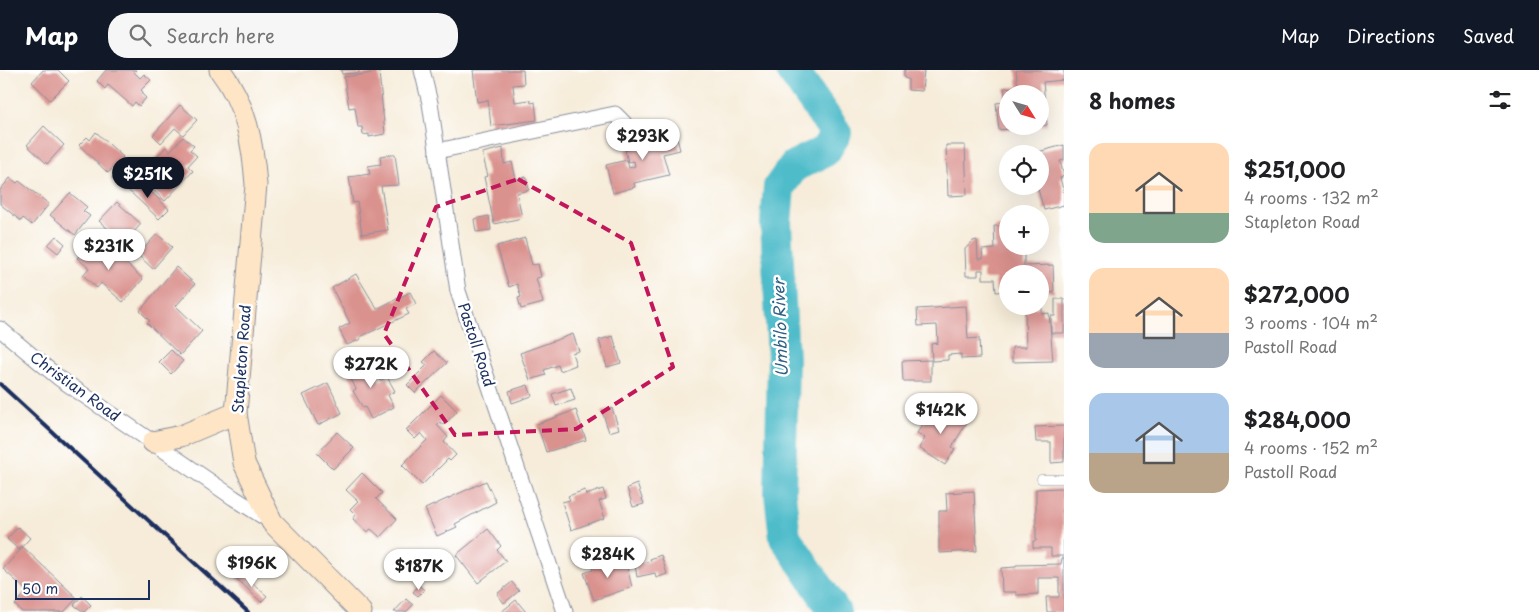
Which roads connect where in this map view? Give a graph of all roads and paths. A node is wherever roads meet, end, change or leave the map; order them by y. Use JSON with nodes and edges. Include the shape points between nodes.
{"nodes":[{"id":1,"x":220,"y":70,"type":"edge"},
{"id":2,"x":422,"y":70,"type":"edge"},
{"id":3,"x":626,"y":136,"type":"dead end"},
{"id":4,"x":438,"y":151,"type":"junction"},
{"id":5,"x":0,"y":329,"type":"edge"},
{"id":6,"x":236,"y":413,"type":"junction"},
{"id":7,"x":153,"y":442,"type":"junction"},
{"id":8,"x":1041,"y":479,"type":"dead end"},
{"id":9,"x":1064,"y":479,"type":"edge"},
{"id":10,"x":272,"y":522,"type":"junction"},
{"id":11,"x":361,"y":612,"type":"edge"},
{"id":12,"x":565,"y":612,"type":"edge"}],
"edges":[{"from":1,"to":6,"type":"main road","name":"Stapleton Road","via":[[247,121],[254,148],[256,185]]},
{"from":2,"to":4,"type":"street","name":"Pastoll Road"},
{"from":3,"to":4,"type":"street","via":[[624,123],[615,114]]},
{"from":4,"to":12,"type":"street","name":"Pastoll Road","via":[[458,291]]},
{"from":5,"to":7,"type":"street","name":"Christian Road","via":[[59,378]]},
{"from":6,"to":7,"type":"main road","via":[[182,436]]},
{"from":6,"to":10,"type":"main road","name":"Stapleton Road","via":[[244,463]]},
{"from":7,"to":10,"type":"street","name":"Christian Road"},
{"from":8,"to":9,"type":"lane"},
{"from":10,"to":11,"type":"main road","name":"Stapleton Road"}]}
